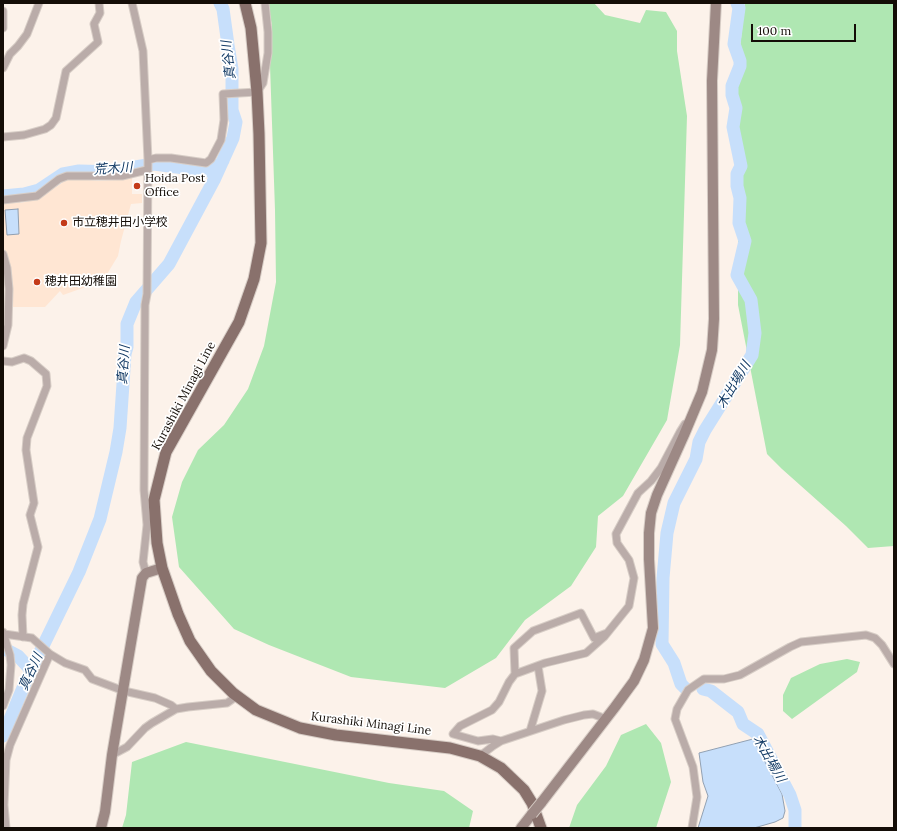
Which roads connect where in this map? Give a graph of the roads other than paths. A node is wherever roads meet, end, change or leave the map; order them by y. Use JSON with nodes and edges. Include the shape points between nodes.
{"nodes":[{"id":1,"x":38,"y":3,"type":"edge"},
{"id":2,"x":99,"y":3,"type":"edge"},
{"id":3,"x":132,"y":3,"type":"edge"},
{"id":4,"x":245,"y":3,"type":"edge"},
{"id":5,"x":265,"y":3,"type":"edge"},
{"id":6,"x":712,"y":3,"type":"edge"},
{"id":7,"x":716,"y":3,"type":"edge"},
{"id":8,"x":3,"y":11,"type":"edge"},
{"id":9,"x":715,"y":15,"type":"junction"},
{"id":10,"x":3,"y":28,"type":"edge"},
{"id":11,"x":3,"y":68,"type":"edge"},
{"id":12,"x":252,"y":92,"type":"junction"},
{"id":13,"x":3,"y":137,"type":"edge"},
{"id":14,"x":147,"y":165,"type":"junction"},
{"id":15,"x":3,"y":200,"type":"edge"},
{"id":16,"x":3,"y":254,"type":"edge"},
{"id":17,"x":6,"y":310,"type":"edge"},
{"id":18,"x":3,"y":346,"type":"edge"},
{"id":19,"x":3,"y":360,"type":"edge"},
{"id":20,"x":693,"y":413,"type":"junction"},
{"id":21,"x":162,"y":568,"type":"junction"},
{"id":22,"x":146,"y":573,"type":"junction"},
{"id":23,"x":608,"y":632,"type":"junction"},
{"id":24,"x":4,"y":633,"type":"edge"},
{"id":25,"x":23,"y":637,"type":"junction"},
{"id":26,"x":50,"y":654,"type":"junction"},
{"id":27,"x":894,"y":664,"type":"edge"},
{"id":28,"x":538,"y":666,"type":"junction"},
{"id":29,"x":515,"y":674,"type":"junction"},
{"id":30,"x":124,"y":691,"type":"junction"},
{"id":31,"x":237,"y":696,"type":"junction"},
{"id":32,"x":3,"y":706,"type":"edge"},
{"id":33,"x":176,"y":709,"type":"junction"},
{"id":34,"x":606,"y":719,"type":"junction"},
{"id":35,"x":530,"y":731,"type":"junction"},
{"id":36,"x":501,"y":741,"type":"junction"},
{"id":37,"x":112,"y":754,"type":"junction"},
{"id":38,"x":480,"y":756,"type":"junction"},
{"id":39,"x":6,"y":828,"type":"edge"},
{"id":40,"x":102,"y":828,"type":"edge"},
{"id":41,"x":521,"y":828,"type":"edge"},
{"id":42,"x":541,"y":828,"type":"edge"},
{"id":43,"x":692,"y":828,"type":"edge"}],
"edges":[{"from":1,"to":11,"type":"street","via":[[27,34],[10,54]]},
{"from":2,"to":13,"type":"street","via":[[100,13],[94,24],[98,42],[66,71],[56,118],[51,125],[24,135]]},
{"from":3,"to":14,"type":"street","via":[[143,51]]},
{"from":4,"to":12,"type":"main road","name":"Kurashiki Minagi Line","via":[[251,28]]},
{"from":5,"to":12,"type":"street","via":[[268,53],[263,83]]},
{"from":6,"to":9,"type":"street"},
{"from":7,"to":9,"type":"street"},
{"from":8,"to":10,"type":"street"},
{"from":9,"to":20,"type":"street","via":[[712,81],[714,319],[708,368]]},
{"from":12,"to":14,"type":"street","via":[[223,94],[224,120],[221,140],[211,159],[206,163],[156,158]]},
{"from":12,"to":21,"type":"main road","name":"Kurashiki Minagi Line","via":[[259,134],[261,243],[254,279],[239,322],[166,452],[154,500]]},
{"from":14,"to":15,"type":"street","via":[[122,176],[67,176],[37,196]]},
{"from":14,"to":22,"type":"street","via":[[144,490],[147,525],[143,562]]},
{"from":16,"to":17,"type":"street","via":[[7,268]]},
{"from":17,"to":18,"type":"street","via":[[8,325]]},
{"from":19,"to":25,"type":"street","via":[[12,362],[24,358],[31,361],[46,374],[47,386],[27,438],[26,450],[34,502],[30,515],[38,547],[23,604]]},
{"from":20,"to":23,"type":"street","via":[[652,482],[638,493],[616,534],[618,543],[629,560],[634,578],[629,606]]},
{"from":20,"to":34,"type":"street","via":[[651,513],[649,559],[652,628],[648,646],[634,681]]},
{"from":21,"to":22,"type":"street"},
{"from":21,"to":31,"type":"main road","name":"Kurashiki Minagi Line","via":[[190,641],[211,671]]},
{"from":22,"to":30,"type":"street","via":[[142,578]]},
{"from":23,"to":28,"type":"street","via":[[586,653]]},
{"from":23,"to":29,"type":"street","via":[[594,638],[581,614],[533,631],[514,648]]},
{"from":24,"to":25,"type":"street"},
{"from":24,"to":32,"type":"street","via":[[11,665],[9,690]]},
{"from":25,"to":26,"type":"street","via":[[32,638]]},
{"from":26,"to":30,"type":"street","via":[[65,663],[86,670],[92,679]]},
{"from":26,"to":39,"type":"street","via":[[10,745],[6,760]]},
{"from":27,"to":43,"type":"street","via":[[882,645],[875,638],[866,635],[801,642],[740,675],[724,679],[704,679],[688,690],[677,709],[675,719],[693,767],[697,797]]},
{"from":28,"to":29,"type":"street"},
{"from":28,"to":35,"type":"street","via":[[542,691]]},
{"from":29,"to":36,"type":"street","via":[[492,710],[460,726],[454,734],[478,741]]},
{"from":30,"to":33,"type":"street","via":[[155,698]]},
{"from":30,"to":37,"type":"street"},
{"from":31,"to":33,"type":"street","via":[[227,703]]},
{"from":31,"to":38,"type":"main road","name":"Kurashiki Minagi Line","via":[[256,710],[300,728],[336,735],[450,748]]},
{"from":33,"to":37,"type":"street","via":[[145,728],[127,747]]},
{"from":34,"to":35,"type":"street","via":[[593,714],[584,715]]},
{"from":34,"to":41,"type":"street","bridge":true},
{"from":35,"to":36,"type":"street"},
{"from":36,"to":38,"type":"street"},
{"from":37,"to":40,"type":"street"},
{"from":38,"to":42,"type":"main road","name":"Kurashiki Minagi Line","via":[[500,768],[524,790]]}]}
